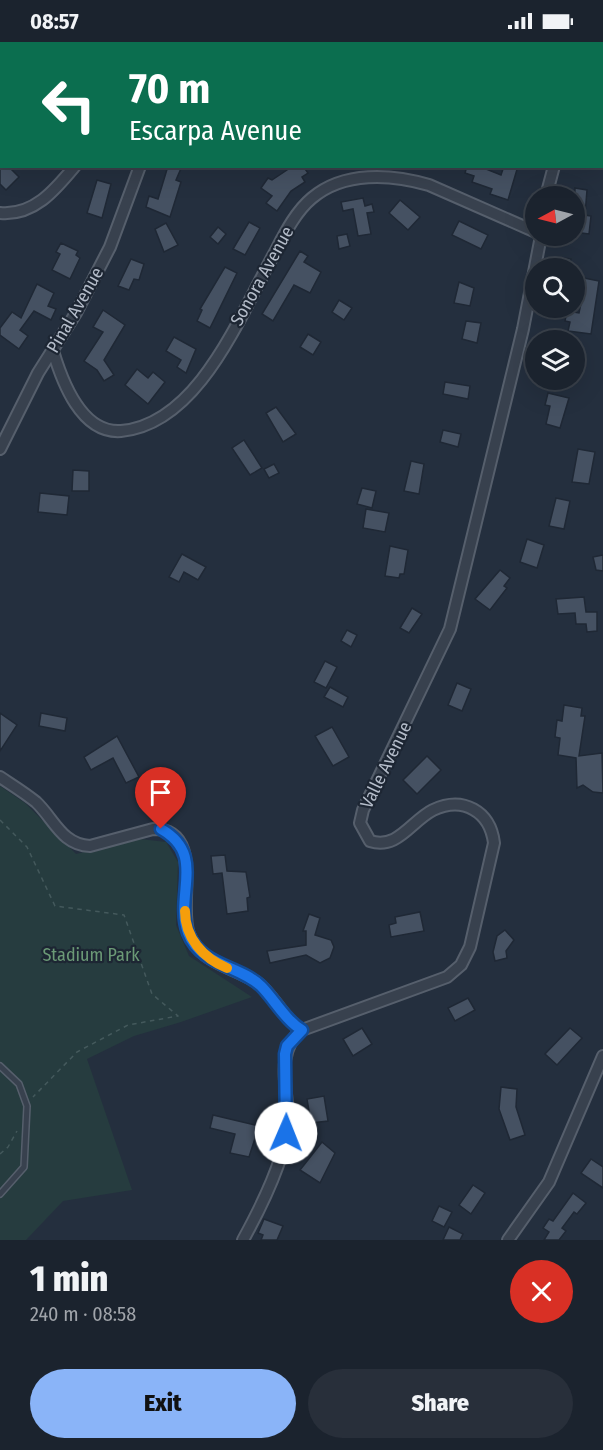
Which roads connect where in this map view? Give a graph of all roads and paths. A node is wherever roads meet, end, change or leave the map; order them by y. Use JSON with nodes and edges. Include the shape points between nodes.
{"nodes":[{"id":1,"x":73,"y":168,"type":"edge"},
{"id":2,"x":139,"y":168,"type":"edge"},
{"id":3,"x":553,"y":168,"type":"edge"},
{"id":4,"x":549,"y":186,"type":"edge"},
{"id":5,"x":0,"y":213,"type":"edge"},
{"id":6,"x":525,"y":227,"type":"edge"},
{"id":7,"x":539,"y":246,"type":"edge"},
{"id":8,"x":53,"y":351,"type":"junction"},
{"id":9,"x":0,"y":449,"type":"edge"},
{"id":10,"x":0,"y":777,"type":"edge"},
{"id":11,"x":0,"y":820,"type":"edge"},
{"id":12,"x":302,"y":1030,"type":"junction"},
{"id":13,"x":603,"y":1056,"type":"edge"},
{"id":14,"x":0,"y":1066,"type":"edge"},
{"id":15,"x":27,"y":1107,"type":"junction"},
{"id":16,"x":16,"y":1131,"type":"dead end"},
{"id":17,"x":0,"y":1154,"type":"edge"},
{"id":18,"x":0,"y":1194,"type":"edge"},
{"id":19,"x":243,"y":1240,"type":"edge"},
{"id":20,"x":508,"y":1240,"type":"edge"}],
"edges":[{"from":1,"to":5,"type":"street","via":[[36,205]]},
{"from":2,"to":8,"type":"street","name":"Pinal Avenue","via":[[110,247]]},
{"from":3,"to":4,"type":"street"},
{"from":6,"to":8,"type":"street","name":"Sonora Avenue","via":[[413,180],[368,177],[328,188],[301,208],[205,378],[171,413],[138,429],[108,430],[86,416],[61,379]]},
{"from":7,"to":12,"type":"street","name":"Valle Avenue","via":[[523,329],[450,629],[360,823],[369,841],[383,843],[399,838],[444,806],[465,805],[482,813],[491,826],[494,843],[470,947],[455,971],[436,982]]},
{"from":8,"to":9,"type":"street","name":"Pinal Avenue"},
{"from":10,"to":12,"type":"street","via":[[33,800],[66,838],[81,846],[153,829],[176,838],[187,863],[185,919],[196,946],[219,965],[259,984]]},
{"from":11,"to":15,"type":"path","via":[[27,847],[55,906],[124,915],[152,994],[178,1016],[128,1025],[78,1052]]},
{"from":12,"to":19,"type":"street","via":[[285,1054],[288,1122],[282,1152]]},
{"from":13,"to":20,"type":"street","via":[[549,1182]]},
{"from":14,"to":15,"type":"lane","via":[[19,1084]]},
{"from":15,"to":18,"type":"lane","via":[[24,1167]]},
{"from":16,"to":17,"type":"path"}]}
